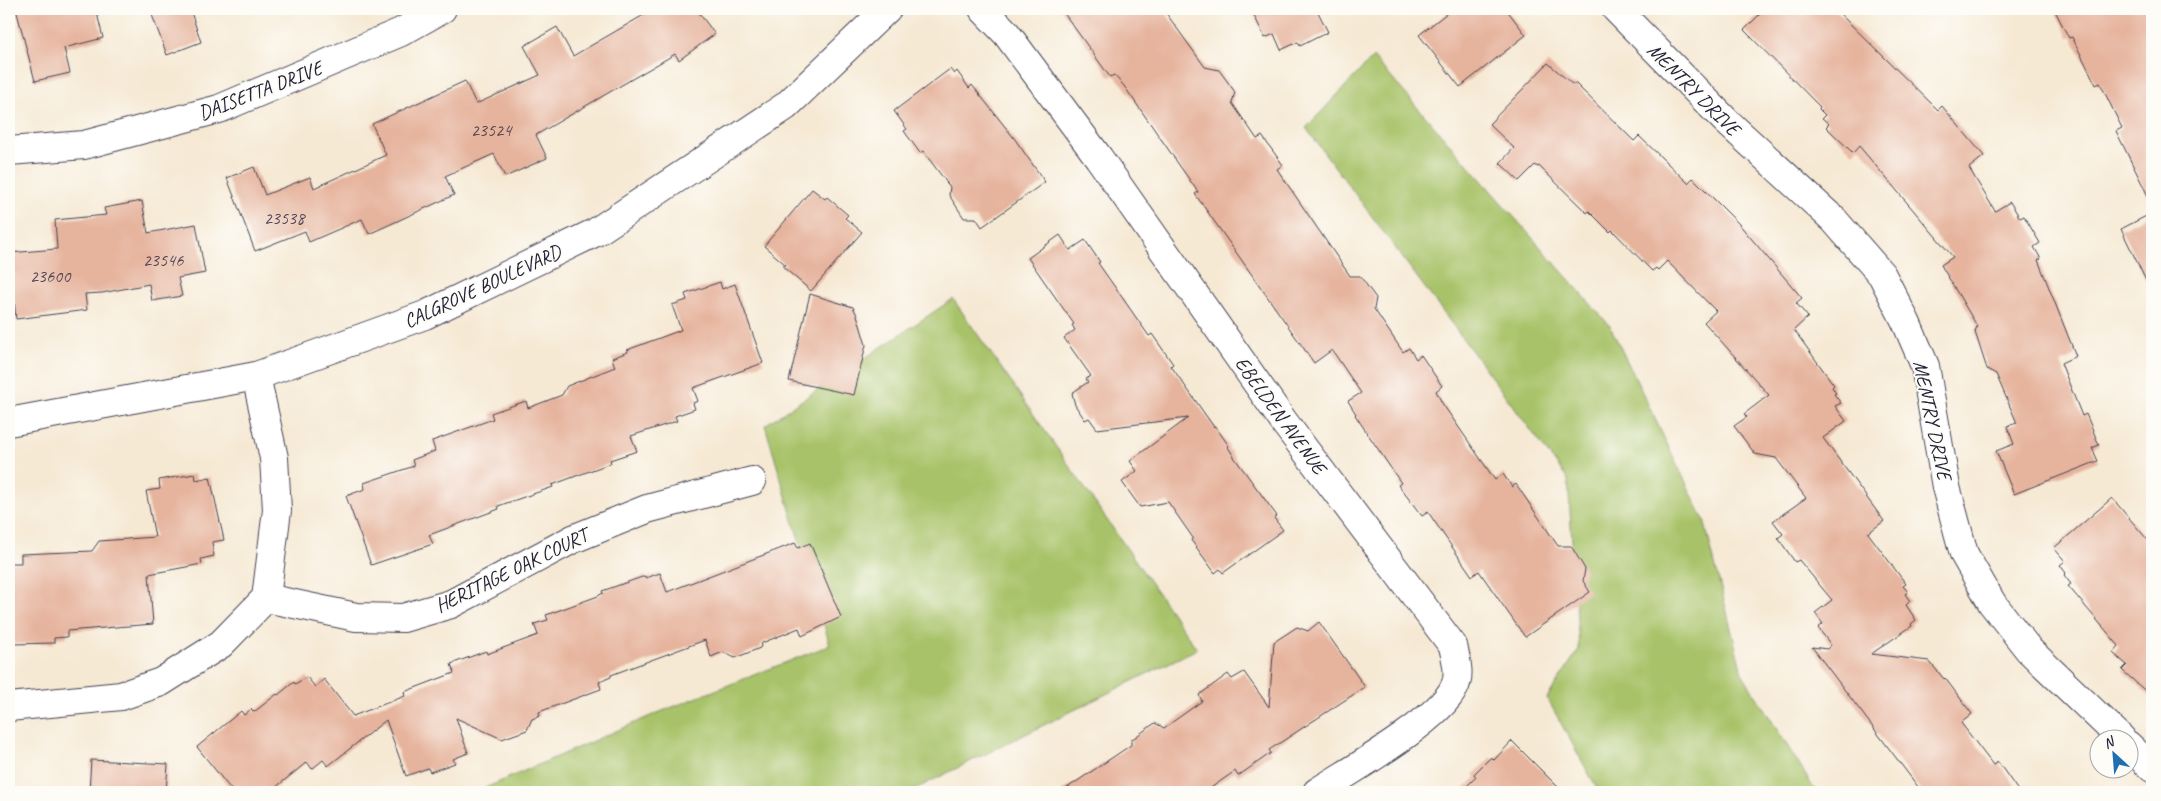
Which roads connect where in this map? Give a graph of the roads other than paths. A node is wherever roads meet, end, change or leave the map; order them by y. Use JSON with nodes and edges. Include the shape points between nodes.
{"nodes":[{"id":1,"x":442,"y":9,"type":"edge"},
{"id":2,"x":887,"y":9,"type":"edge"},
{"id":3,"x":983,"y":9,"type":"edge"},
{"id":4,"x":1616,"y":9,"type":"edge"},
{"id":5,"x":9,"y":151,"type":"edge"},
{"id":6,"x":256,"y":376,"type":"junction"},
{"id":7,"x":9,"y":422,"type":"edge"},
{"id":8,"x":752,"y":481,"type":"dead end"},
{"id":9,"x":266,"y":598,"type":"junction"},
{"id":10,"x":9,"y":707,"type":"edge"},
{"id":11,"x":2111,"y":728,"type":"edge"},
{"id":12,"x":2138,"y":755,"type":"edge"},
{"id":13,"x":2152,"y":768,"type":"edge"},
{"id":14,"x":1317,"y":792,"type":"edge"}],
"edges":[{"from":1,"to":5,"type":"street","name":"DAISETTA DRIVE","via":[[401,32],[219,109],[84,145]]},
{"from":2,"to":6,"type":"street","name":"CALGROVE BOULEVARD","via":[[786,106],[596,232],[425,315]]},
{"from":3,"to":14,"type":"street","name":"EBELDEN AVENUE","via":[[1006,33],[1284,422],[1453,646],[1458,669],[1454,687],[1440,706],[1413,729]]},
{"from":4,"to":11,"type":"street","name":"MENTRY DRIVE","via":[[1726,121],[1834,220],[1882,275],[1925,366],[1946,487],[1964,554],[1992,603],[2029,650]]},
{"from":6,"to":7,"type":"street","name":"CALGROVE BOULEVARD"},
{"from":6,"to":9,"type":"street","via":[[274,458],[276,501]]},
{"from":8,"to":9,"type":"street","name":"HERITAGE OAK COURT","via":[[646,509],[572,539],[451,604],[403,618],[356,617]]},
{"from":9,"to":10,"type":"street","via":[[221,644],[161,682],[121,696]]},
{"from":12,"to":13,"type":"street"}]}
